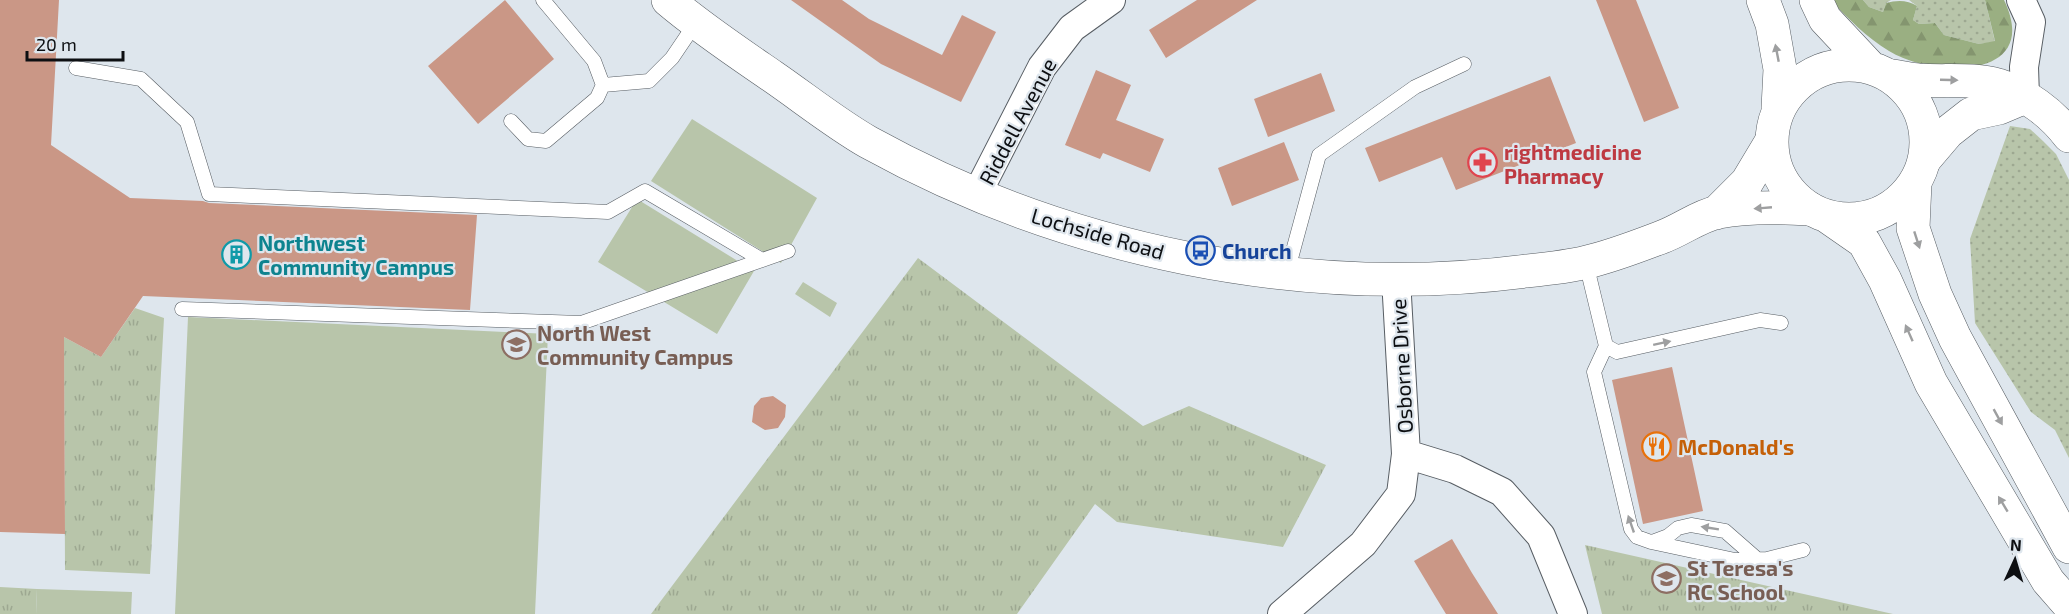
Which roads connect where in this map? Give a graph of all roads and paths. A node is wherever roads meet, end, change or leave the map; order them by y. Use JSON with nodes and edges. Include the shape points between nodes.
{"nodes":[{"id":1,"x":543,"y":0,"type":"edge"},
{"id":2,"x":669,"y":0,"type":"edge"},
{"id":3,"x":1111,"y":0,"type":"edge"},
{"id":4,"x":1763,"y":0,"type":"edge"},
{"id":5,"x":1816,"y":0,"type":"edge"},
{"id":6,"x":2020,"y":0,"type":"edge"},
{"id":7,"x":695,"y":24,"type":"junction"},
{"id":8,"x":1464,"y":64,"type":"dead end"},
{"id":9,"x":76,"y":68,"type":"dead end"},
{"id":10,"x":1880,"y":71,"type":"junction"},
{"id":11,"x":603,"y":85,"type":"junction"},
{"id":12,"x":2025,"y":97,"type":"junction"},
{"id":13,"x":1779,"y":108,"type":"junction"},
{"id":14,"x":511,"y":121,"type":"dead end"},
{"id":15,"x":2066,"y":125,"type":"edge"},
{"id":16,"x":1771,"y":142,"type":"junction"},
{"id":17,"x":1920,"y":171,"type":"junction"},
{"id":18,"x":977,"y":194,"type":"junction"},
{"id":19,"x":1716,"y":213,"type":"junction"},
{"id":20,"x":1819,"y":213,"type":"junction"},
{"id":21,"x":788,"y":251,"type":"dead end"},
{"id":22,"x":762,"y":260,"type":"junction"},
{"id":23,"x":1586,"y":263,"type":"junction"},
{"id":24,"x":1287,"y":273,"type":"junction"},
{"id":25,"x":1396,"y":279,"type":"junction"},
{"id":26,"x":183,"y":309,"type":"dead end"},
{"id":27,"x":1781,"y":323,"type":"dead end"},
{"id":28,"x":1606,"y":346,"type":"junction"},
{"id":29,"x":1406,"y":454,"type":"junction"},
{"id":30,"x":1651,"y":542,"type":"junction"},
{"id":31,"x":2069,"y":547,"type":"edge"},
{"id":32,"x":1803,"y":550,"type":"dead end"},
{"id":33,"x":1757,"y":559,"type":"junction"},
{"id":34,"x":2069,"y":605,"type":"edge"},
{"id":35,"x":1282,"y":614,"type":"edge"},
{"id":36,"x":1573,"y":614,"type":"edge"}],
"edges":[{"from":1,"to":11,"type":"lane","via":[[594,61]]},
{"from":2,"to":7,"type":"main road","name":"Lochside Road"},
{"from":3,"to":18,"type":"street","name":"Riddell Avenue","via":[[1072,28],[1042,67]]},
{"from":13,"to":4,"type":"main road","one_way":true,"via":[[1780,69]]},
{"from":5,"to":10,"type":"main road","via":[[1825,20]]},
{"from":6,"to":12,"type":"street","via":[[2031,22],[2024,67]]},
{"from":7,"to":11,"type":"lane","via":[[672,58],[649,81]]},
{"from":7,"to":18,"type":"main road","name":"Lochside Road","via":[[866,141]]},
{"from":8,"to":24,"type":"lane","via":[[1414,87],[1320,155]]},
{"from":9,"to":22,"type":"lane","via":[[141,79],[175,110],[187,122],[209,194],[608,212],[645,192]]},
{"from":10,"to":12,"type":"main road","one_way":true,"via":[[1918,80],[1996,84]]},
{"from":10,"to":13,"type":"main road","via":[[1844,64],[1819,70],[1789,92]]},
{"from":10,"to":17,"type":"main road","via":[[1908,90],[1920,109],[1926,133]]},
{"from":11,"to":14,"type":"lane","via":[[597,98],[546,141],[528,139]]},
{"from":12,"to":15,"type":"main road"},
{"from":12,"to":17,"type":"main road","via":[[1971,114],[1948,132]]},
{"from":13,"to":16,"type":"main road"},
{"from":16,"to":19,"type":"main road","name":"Lochside Road","via":[[1747,182]]},
{"from":16,"to":20,"type":"main road","via":[[1776,169],[1790,192]]},
{"from":17,"to":20,"type":"main road","via":[[1898,202],[1874,215],[1851,219]]},
{"from":17,"to":31,"type":"main road","one_way":true,"via":[[1913,228],[1935,294],[1954,338]]},
{"from":18,"to":24,"type":"main road","name":"Lochside Road","via":[[1083,232],[1137,246]]},
{"from":20,"to":19,"type":"main road","name":"Lochside Road","one_way":true,"via":[[1771,207]]},
{"from":19,"to":23,"type":"main road","name":"Lochside Road"},
{"from":34,"to":20,"type":"main road","one_way":true,"via":[[2048,581],[1931,383],[1864,242]]},
{"from":21,"to":22,"type":"lane"},
{"from":22,"to":26,"type":"lane","via":[[581,324]]},
{"from":23,"to":25,"type":"main road","name":"Lochside Road","via":[[1523,272]]},
{"from":23,"to":28,"type":"lane"},
{"from":24,"to":25,"type":"main road","name":"Lochside Road"},
{"from":25,"to":29,"type":"street","name":"Osborne Drive"},
{"from":28,"to":27,"type":"lane","one_way":true,"via":[[1617,352],[1760,320]]},
{"from":30,"to":28,"type":"lane","one_way":true,"via":[[1637,537],[1631,528],[1594,372]]},
{"from":29,"to":35,"type":"street","name":"Osborne Drive","via":[[1401,494],[1364,544]]},
{"from":29,"to":36,"type":"street","name":"Osborne Drive","via":[[1455,469],[1502,492],[1541,536]]},
{"from":30,"to":33,"type":"lane","via":[[1735,560]]},
{"from":33,"to":30,"type":"lane","one_way":true,"via":[[1725,531],[1690,525]]},
{"from":32,"to":33,"type":"lane"}]}
